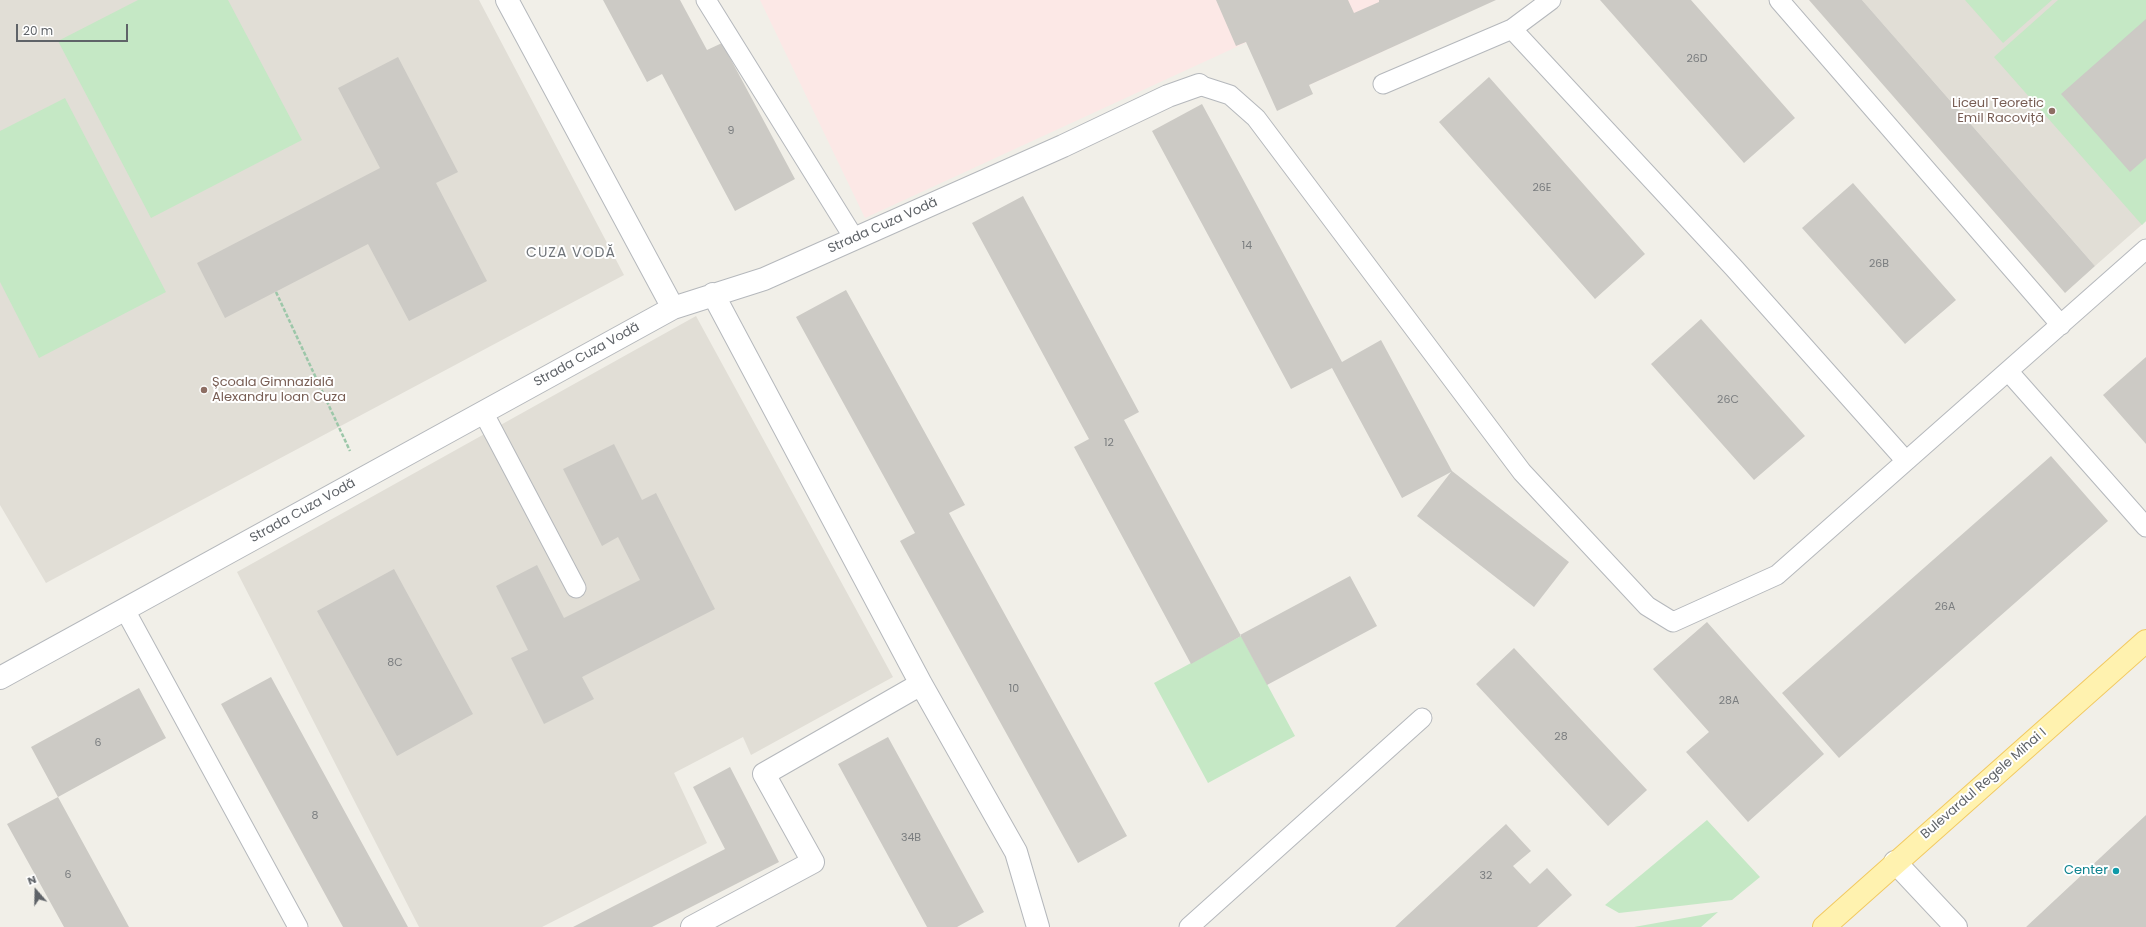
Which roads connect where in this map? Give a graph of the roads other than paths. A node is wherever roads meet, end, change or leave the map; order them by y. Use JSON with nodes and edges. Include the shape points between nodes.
{"nodes":[{"id":1,"x":507,"y":0,"type":"edge"},
{"id":2,"x":706,"y":0,"type":"edge"},
{"id":3,"x":1550,"y":0,"type":"edge"},
{"id":4,"x":1779,"y":0,"type":"edge"},
{"id":5,"x":1512,"y":29,"type":"junction"},
{"id":6,"x":1383,"y":84,"type":"dead end"},
{"id":7,"x":1199,"y":85,"type":"joint"},
{"id":8,"x":854,"y":238,"type":"junction"},
{"id":9,"x":2146,"y":249,"type":"edge"},
{"id":10,"x":714,"y":294,"type":"junction"},
{"id":11,"x":673,"y":308,"type":"junction"},
{"id":12,"x":2061,"y":325,"type":"junction"},
{"id":13,"x":2008,"y":371,"type":"junction"},
{"id":14,"x":483,"y":412,"type":"junction"},
{"id":15,"x":1906,"y":461,"type":"junction"},
{"id":16,"x":2146,"y":527,"type":"edge"},
{"id":17,"x":576,"y":588,"type":"dead end"},
{"id":18,"x":125,"y":610,"type":"junction"},
{"id":19,"x":2146,"y":641,"type":"edge"},
{"id":20,"x":0,"y":678,"type":"edge"},
{"id":21,"x":921,"y":684,"type":"junction"},
{"id":22,"x":1422,"y":718,"type":"dead end"},
{"id":23,"x":1895,"y":862,"type":"junction"},
{"id":24,"x":298,"y":927,"type":"edge"},
{"id":25,"x":692,"y":927,"type":"edge"},
{"id":26,"x":1038,"y":927,"type":"edge"},
{"id":27,"x":1189,"y":927,"type":"edge"},
{"id":28,"x":1824,"y":927,"type":"edge"},
{"id":29,"x":1956,"y":927,"type":"edge"}],
"edges":[{"from":1,"to":11,"type":"street"},
{"from":2,"to":8,"type":"lane"},
{"from":3,"to":5,"type":"lane"},
{"from":4,"to":12,"type":"lane"},
{"from":5,"to":6,"type":"lane"},
{"from":5,"to":15,"type":"lane","via":[[1734,268]]},
{"from":7,"to":8,"type":"street","name":"Strada Cuza Vodă","via":[[1168,96],[1056,149]]},
{"from":7,"to":15,"type":"lane","via":[[1230,95],[1256,118],[1522,472],[1648,606],[1673,622],[1777,575]]},
{"from":8,"to":10,"type":"street","name":"Strada Cuza Vodă","via":[[764,278]]},
{"from":9,"to":12,"type":"lane"},
{"from":10,"to":11,"type":"street","name":"Strada Cuza Vodă"},
{"from":10,"to":21,"type":"street"},
{"from":11,"to":14,"type":"street","name":"Strada Cuza Vodă"},
{"from":12,"to":13,"type":"lane"},
{"from":13,"to":15,"type":"lane"},
{"from":13,"to":16,"type":"lane"},
{"from":14,"to":17,"type":"lane"},
{"from":14,"to":18,"type":"street","name":"Strada Cuza Vodă"},
{"from":18,"to":20,"type":"street","name":"Strada Cuza Vodă"},
{"from":18,"to":24,"type":"lane"},
{"from":19,"to":23,"type":"main road","name":"Bulevardul Regele Mihai I"},
{"from":21,"to":25,"type":"street","via":[[764,774],[813,862]]},
{"from":21,"to":26,"type":"street","via":[[1016,852]]},
{"from":22,"to":27,"type":"lane"},
{"from":23,"to":28,"type":"main road","name":"Bulevardul Regele Mihai I"},
{"from":23,"to":29,"type":"street"}]}
